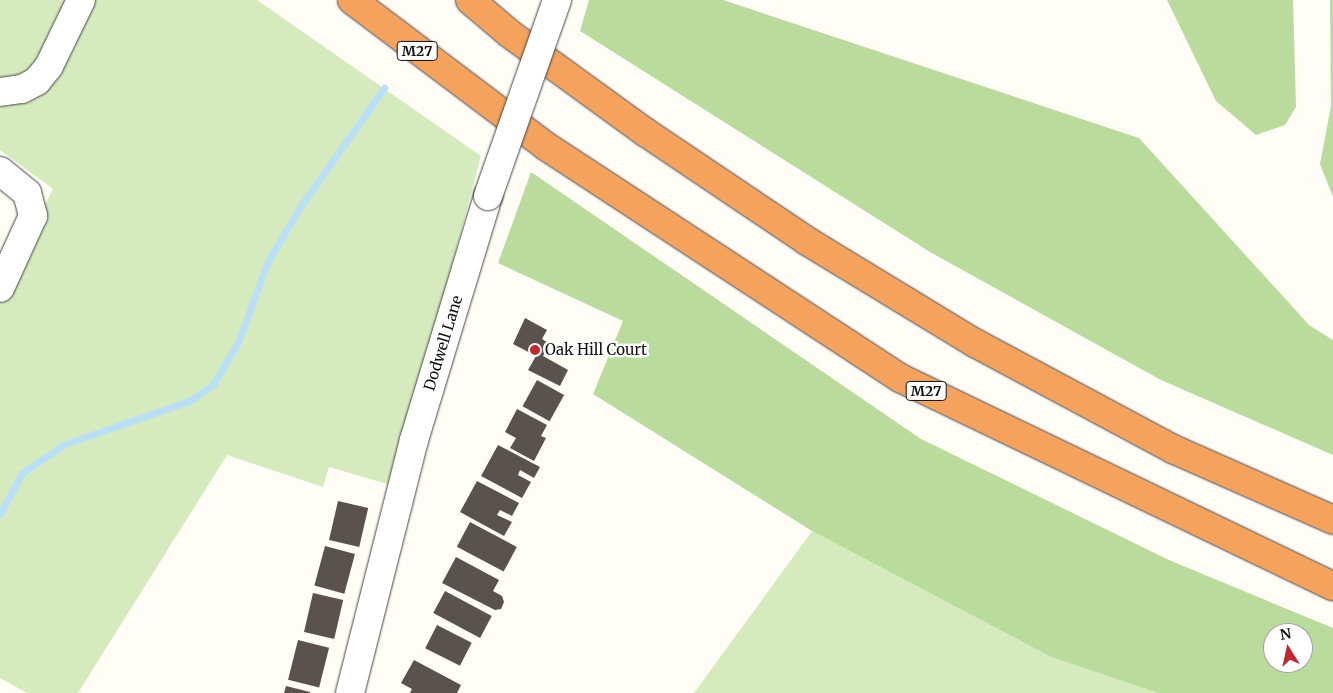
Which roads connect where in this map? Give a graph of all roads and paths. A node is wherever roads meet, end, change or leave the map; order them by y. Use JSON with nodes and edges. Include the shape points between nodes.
{"nodes":[{"id":1,"x":81,"y":0,"type":"edge"},
{"id":2,"x":352,"y":0,"type":"edge"},
{"id":3,"x":470,"y":0,"type":"edge"},
{"id":4,"x":557,"y":0,"type":"edge"},
{"id":5,"x":0,"y":92,"type":"edge"},
{"id":6,"x":0,"y":171,"type":"edge"},
{"id":7,"x":0,"y":288,"type":"edge"},
{"id":8,"x":1333,"y":520,"type":"edge"},
{"id":9,"x":1333,"y":586,"type":"edge"},
{"id":10,"x":350,"y":693,"type":"edge"}],
"edges":[{"from":1,"to":5,"type":"street","via":[[49,66],[37,81],[22,89]]},
{"from":2,"to":9,"type":"highway","number":"M27","via":[[547,147],[900,378]]},
{"from":3,"to":8,"type":"highway","via":[[510,34],[645,132],[806,241],[975,343],[1173,449]]},
{"from":4,"to":10,"type":"street","name":"Dodwell Lane","bridge":true,"via":[[488,196],[414,440]]},
{"from":6,"to":7,"type":"street","via":[[27,193],[34,216]]}]}
